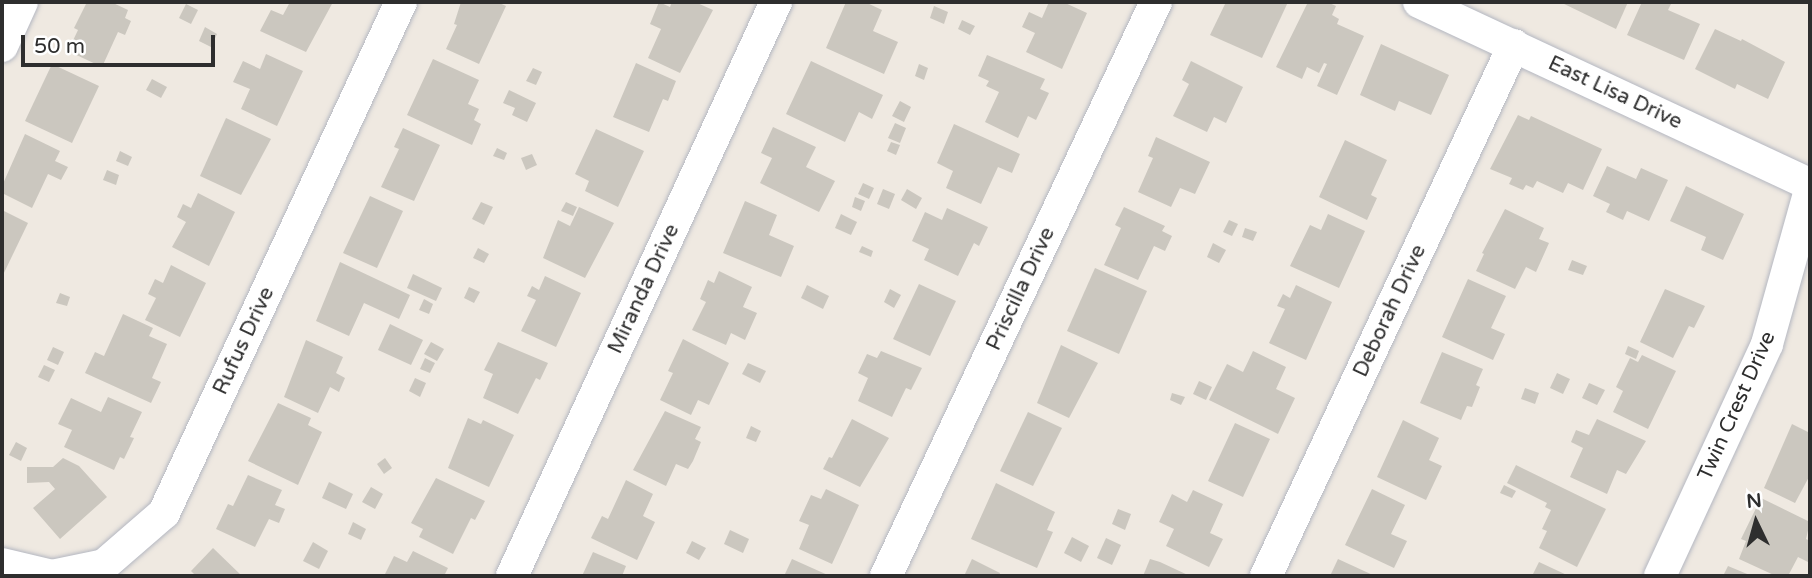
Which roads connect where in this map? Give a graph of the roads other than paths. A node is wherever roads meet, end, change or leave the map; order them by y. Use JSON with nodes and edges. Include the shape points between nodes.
{"nodes":[{"id":1,"x":22,"y":2,"type":"edge"},
{"id":2,"x":401,"y":2,"type":"edge"},
{"id":3,"x":776,"y":2,"type":"edge"},
{"id":4,"x":1156,"y":2,"type":"edge"},
{"id":5,"x":1419,"y":2,"type":"edge"},
{"id":6,"x":1514,"y":45,"type":"junction"},
{"id":7,"x":2,"y":46,"type":"edge"},
{"id":8,"x":1810,"y":187,"type":"edge"},
{"id":9,"x":2,"y":564,"type":"edge"},
{"id":10,"x":512,"y":576,"type":"edge"},
{"id":11,"x":886,"y":576,"type":"edge"},
{"id":12,"x":1266,"y":576,"type":"edge"},
{"id":13,"x":1660,"y":576,"type":"edge"}],
"edges":[{"from":1,"to":7,"type":"street"},
{"from":2,"to":9,"type":"street","name":"Rufus Drive","via":[[164,513],[104,565],[52,576]]},
{"from":3,"to":10,"type":"street","name":"Miranda Drive"},
{"from":4,"to":11,"type":"street","name":"Priscilla Drive"},
{"from":5,"to":6,"type":"street","name":"East Lisa Drive"},
{"from":6,"to":8,"type":"street","name":"East Lisa Drive"},
{"from":6,"to":12,"type":"street","name":"Deborah Drive"},
{"from":8,"to":13,"type":"street","name":"Twin Crest Drive","via":[[1767,344]]}]}
